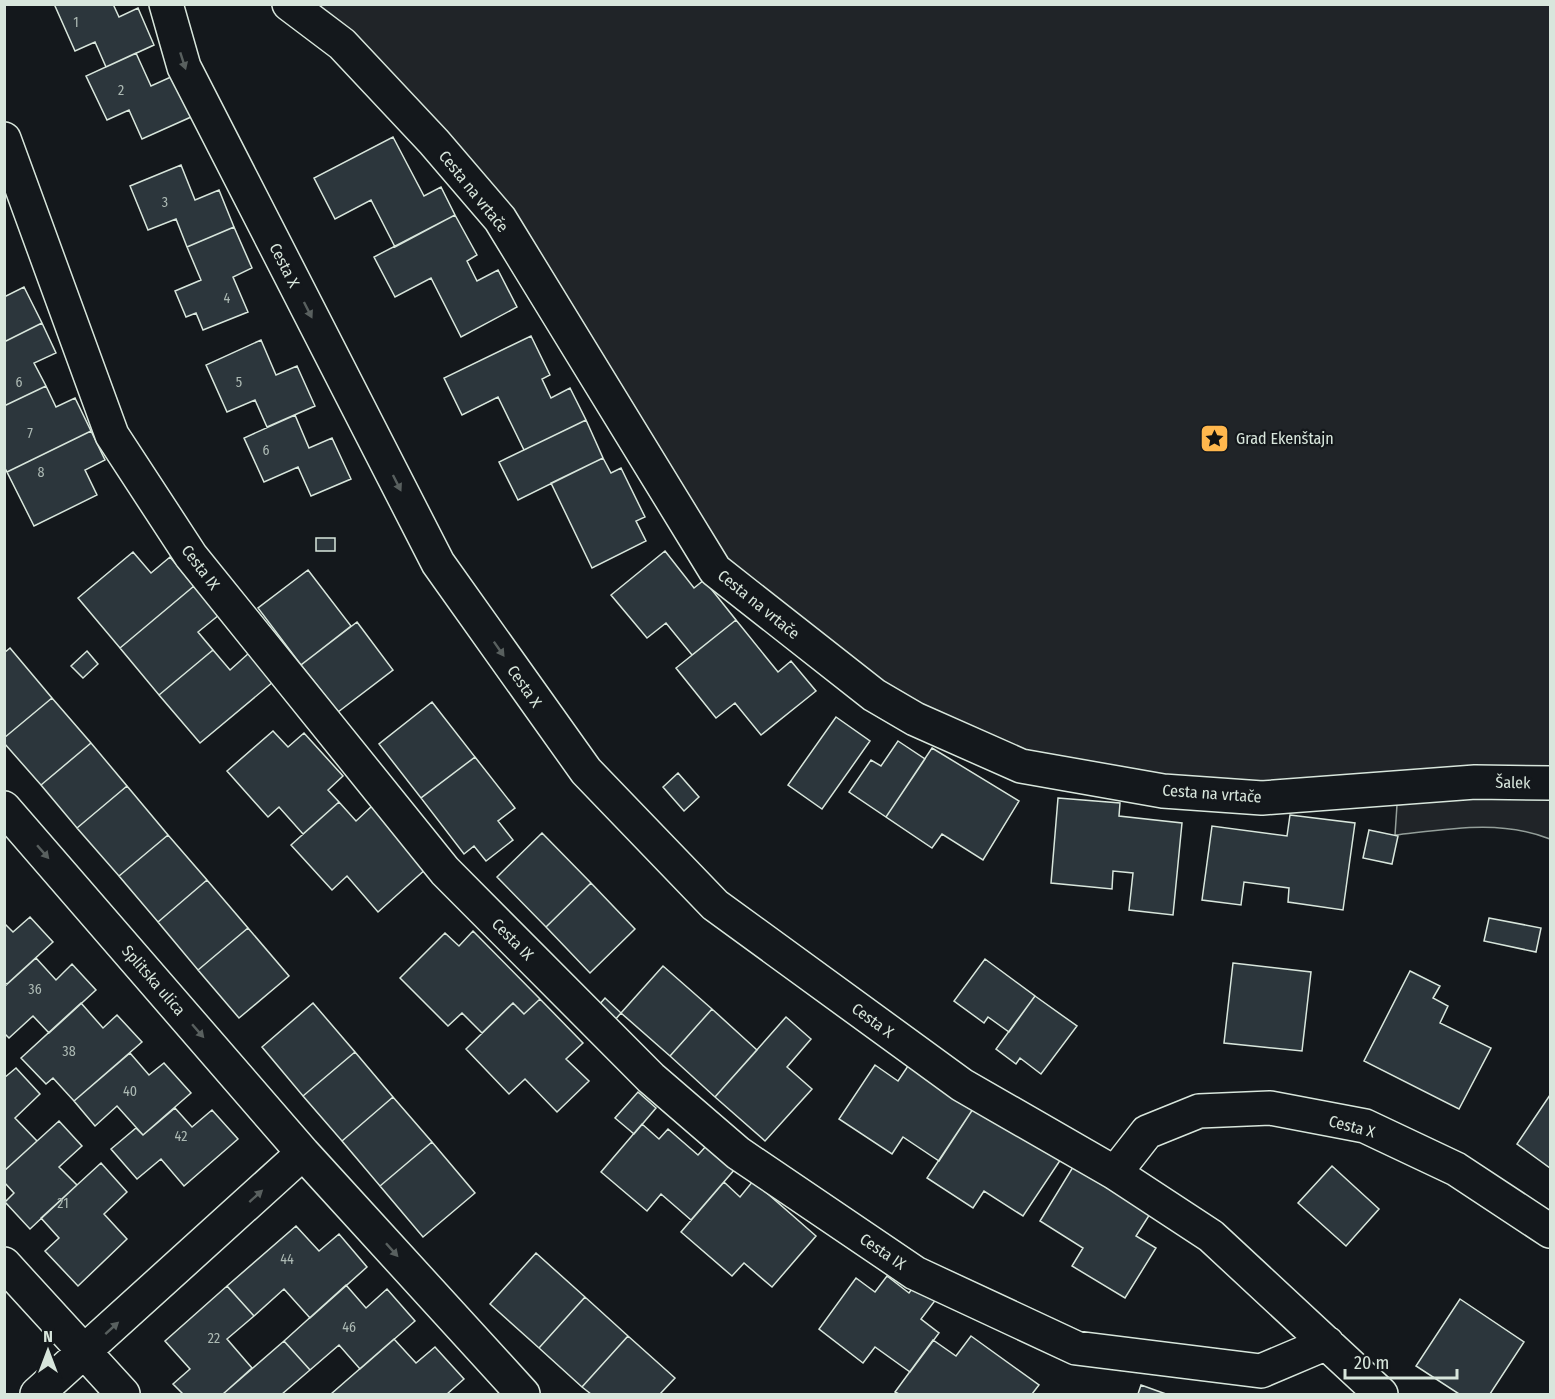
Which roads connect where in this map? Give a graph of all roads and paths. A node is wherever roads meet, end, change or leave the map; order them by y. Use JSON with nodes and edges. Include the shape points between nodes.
{"nodes":[{"id":1,"x":166,"y":4,"type":"edge"},
{"id":2,"x":289,"y":4,"type":"edge"},
{"id":3,"x":4,"y":139,"type":"edge"},
{"id":4,"x":1475,"y":782,"type":"joint"},
{"id":5,"x":1551,"y":783,"type":"edge"},
{"id":6,"x":4,"y":808,"type":"edge"},
{"id":7,"x":303,"y":1153,"type":"junction"},
{"id":8,"x":1116,"y":1173,"type":"junction"},
{"id":9,"x":1551,"y":1231,"type":"edge"},
{"id":10,"x":4,"y":1263,"type":"edge"},
{"id":11,"x":1328,"y":1343,"type":"junction"},
{"id":12,"x":85,"y":1353,"type":"junction"},
{"id":13,"x":37,"y":1395,"type":"edge"},
{"id":14,"x":123,"y":1395,"type":"edge"},
{"id":15,"x":523,"y":1395,"type":"edge"},
{"id":16,"x":1380,"y":1395,"type":"edge"}],
"edges":[{"from":1,"to":8,"type":"street","name":"Cesta X","one_way":true,"via":[[184,67],[438,563],[586,771],[715,905],[962,1085]]},
{"from":2,"to":4,"type":"street","name":"Cesta na vrtače","via":[[342,44],[500,219],[715,570],[874,694],[915,719],[1021,766],[1163,791],[1262,798]]},
{"from":3,"to":11,"type":"street","name":"Cesta IX","via":[[112,435],[191,556],[445,871],[651,1078],[738,1153],[915,1273],[1076,1348],[1261,1371]]},
{"from":4,"to":5,"type":"street","name":"Šalek"},
{"from":6,"to":7,"type":"street","name":"Splitska ulica","one_way":true},
{"from":12,"to":7,"type":"street","one_way":true},
{"from":7,"to":15,"type":"street","name":"Splitska ulica","one_way":true},
{"from":8,"to":9,"type":"street","name":"Cesta X","via":[[1147,1132],[1199,1111],[1270,1108],[1365,1126],[1456,1169]]},
{"from":8,"to":11,"type":"street","name":"Cesta X","via":[[1211,1236]]},
{"from":10,"to":12,"type":"street"},
{"from":11,"to":16,"type":"street","name":"Cesta X"},
{"from":12,"to":13,"type":"street"},
{"from":12,"to":14,"type":"street"}]}
